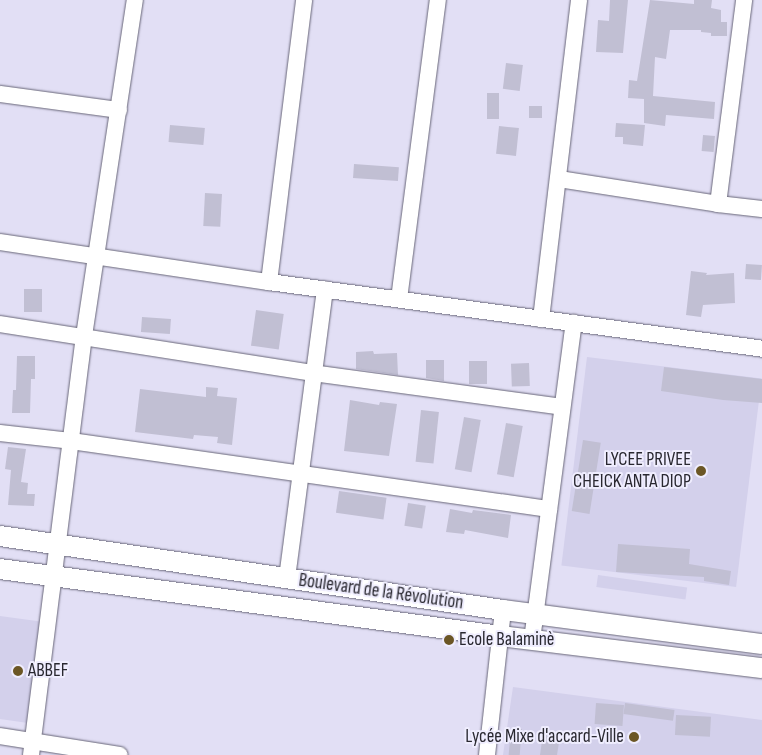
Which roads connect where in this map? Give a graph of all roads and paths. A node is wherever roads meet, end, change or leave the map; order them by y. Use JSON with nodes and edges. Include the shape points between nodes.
{"nodes":[{"id":1,"x":135,"y":0,"type":"edge"},
{"id":2,"x":304,"y":0,"type":"edge"},
{"id":3,"x":438,"y":0,"type":"edge"},
{"id":4,"x":579,"y":0,"type":"edge"},
{"id":5,"x":744,"y":0,"type":"edge"},
{"id":6,"x":0,"y":94,"type":"edge"},
{"id":7,"x":119,"y":110,"type":"junction"},
{"id":8,"x":559,"y":179,"type":"junction"},
{"id":9,"x":718,"y":204,"type":"junction"},
{"id":10,"x":762,"y":209,"type":"edge"},
{"id":11,"x":0,"y":242,"type":"edge"},
{"id":12,"x":96,"y":256,"type":"junction"},
{"id":13,"x":269,"y":282,"type":"junction"},
{"id":14,"x":325,"y":290,"type":"junction"},
{"id":15,"x":399,"y":299,"type":"junction"},
{"id":16,"x":541,"y":319,"type":"junction"},
{"id":17,"x":574,"y":323,"type":"junction"},
{"id":18,"x":0,"y":324,"type":"edge"},
{"id":19,"x":84,"y":336,"type":"junction"},
{"id":20,"x":762,"y":349,"type":"edge"},
{"id":21,"x":312,"y":373,"type":"junction"},
{"id":22,"x":562,"y":407,"type":"junction"},
{"id":23,"x":0,"y":433,"type":"edge"},
{"id":24,"x":71,"y":441,"type":"junction"},
{"id":25,"x":300,"y":474,"type":"junction"},
{"id":26,"x":549,"y":509,"type":"junction"},
{"id":27,"x":0,"y":536,"type":"edge"},
{"id":28,"x":59,"y":544,"type":"junction"},
{"id":29,"x":0,"y":568,"type":"edge"},
{"id":30,"x":56,"y":576,"type":"junction"},
{"id":31,"x":287,"y":578,"type":"junction"},
{"id":32,"x":503,"y":610,"type":"junction"},
{"id":33,"x":536,"y":615,"type":"junction"},
{"id":34,"x":500,"y":636,"type":"junction"},
{"id":35,"x":532,"y":640,"type":"junction"},
{"id":36,"x":762,"y":644,"type":"edge"},
{"id":37,"x":762,"y":668,"type":"edge"},
{"id":38,"x":0,"y":736,"type":"edge"},
{"id":39,"x":32,"y":748,"type":"edge"},
{"id":40,"x":120,"y":755,"type":"edge"},
{"id":41,"x":487,"y":755,"type":"edge"}],
"edges":[{"from":1,"to":7,"type":"street"},
{"from":2,"to":13,"type":"street"},
{"from":3,"to":15,"type":"street"},
{"from":4,"to":8,"type":"street"},
{"from":5,"to":9,"type":"street"},
{"from":6,"to":7,"type":"street"},
{"from":7,"to":12,"type":"street"},
{"from":8,"to":9,"type":"street"},
{"from":8,"to":16,"type":"street"},
{"from":9,"to":10,"type":"street"},
{"from":11,"to":12,"type":"street"},
{"from":12,"to":13,"type":"street"},
{"from":12,"to":19,"type":"street"},
{"from":13,"to":14,"type":"street"},
{"from":14,"to":15,"type":"street"},
{"from":14,"to":21,"type":"street"},
{"from":15,"to":16,"type":"street"},
{"from":16,"to":17,"type":"street"},
{"from":17,"to":20,"type":"street"},
{"from":17,"to":22,"type":"street"},
{"from":18,"to":19,"type":"street"},
{"from":19,"to":21,"type":"street"},
{"from":19,"to":24,"type":"street"},
{"from":21,"to":22,"type":"street"},
{"from":21,"to":25,"type":"street"},
{"from":22,"to":26,"type":"street"},
{"from":23,"to":24,"type":"street"},
{"from":24,"to":25,"type":"street"},
{"from":24,"to":28,"type":"street"},
{"from":25,"to":26,"type":"street"},
{"from":25,"to":31,"type":"street"},
{"from":26,"to":33,"type":"street"},
{"from":27,"to":28,"type":"main road","name":"Boulevard de la Révolution"},
{"from":28,"to":30,"type":"street"},
{"from":28,"to":31,"type":"main road","name":"Boulevard de la Révolution"},
{"from":29,"to":30,"type":"main road","name":"Boulevard de la Révolution"},
{"from":30,"to":34,"type":"main road","name":"Boulevard de la Révolution"},
{"from":30,"to":39,"type":"street"},
{"from":31,"to":32,"type":"main road","name":"Boulevard de la Révolution"},
{"from":32,"to":33,"type":"main road","name":"Boulevard de la Révolution"},
{"from":32,"to":34,"type":"street"},
{"from":33,"to":35,"type":"street"},
{"from":33,"to":36,"type":"main road","name":"Boulevard de la Révolution"},
{"from":34,"to":35,"type":"main road","name":"Boulevard de la Révolution"},
{"from":34,"to":41,"type":"street"},
{"from":35,"to":37,"type":"main road","name":"Boulevard de la Révolution"},
{"from":38,"to":39,"type":"street"},
{"from":39,"to":40,"type":"street"}]}
